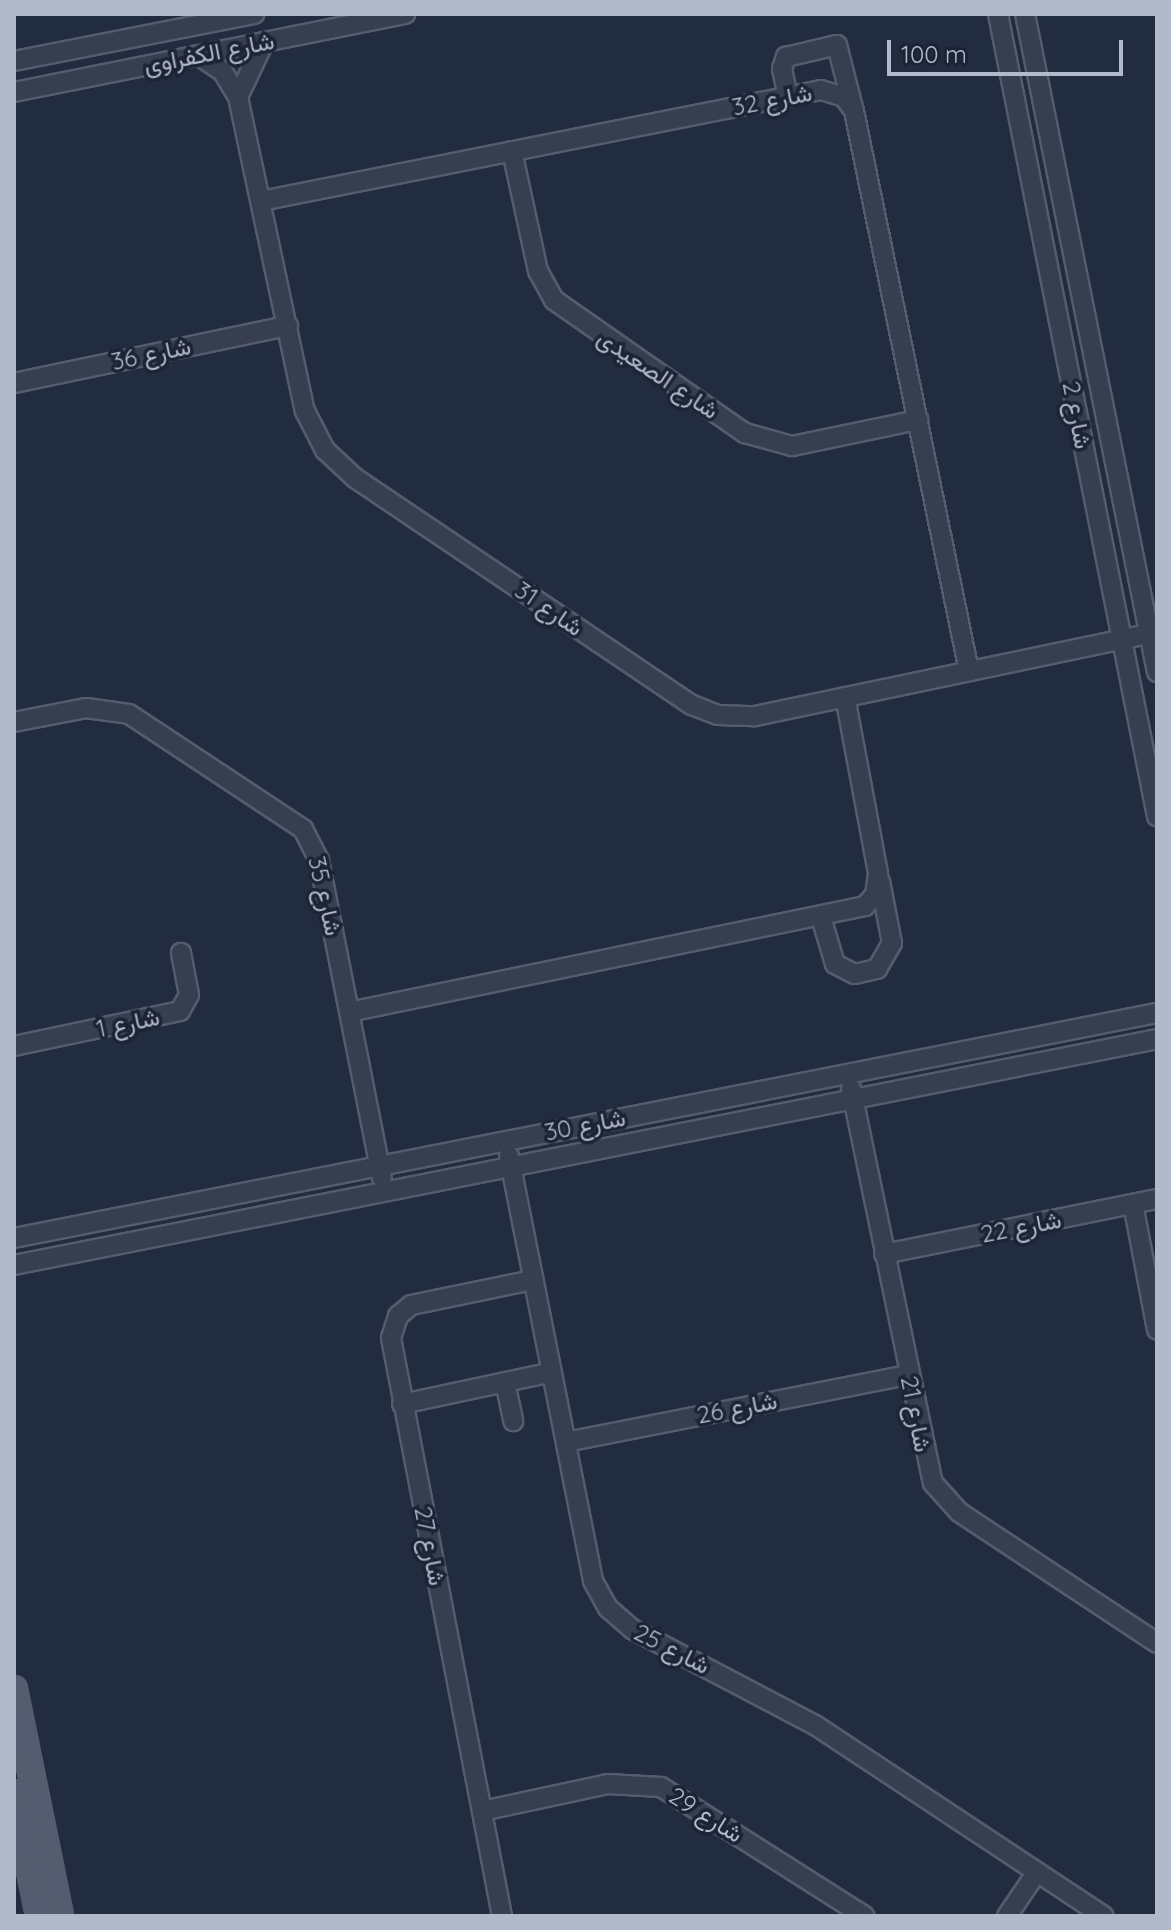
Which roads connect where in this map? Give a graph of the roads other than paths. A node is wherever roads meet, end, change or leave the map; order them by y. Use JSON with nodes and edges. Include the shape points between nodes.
{"nodes":[{"id":1,"x":254,"y":14,"type":"edge"},
{"id":2,"x":405,"y":14,"type":"edge"},
{"id":3,"x":998,"y":14,"type":"edge"},
{"id":4,"x":1025,"y":14,"type":"edge"},
{"id":5,"x":222,"y":17,"type":"edge"},
{"id":6,"x":264,"y":42,"type":"junction"},
{"id":7,"x":198,"y":55,"type":"junction"},
{"id":8,"x":14,"y":61,"type":"edge"},
{"id":9,"x":14,"y":92,"type":"edge"},
{"id":10,"x":238,"y":97,"type":"junction"},
{"id":11,"x":788,"y":97,"type":"junction"},
{"id":12,"x":854,"y":111,"type":"junction"},
{"id":13,"x":512,"y":151,"type":"junction"},
{"id":14,"x":1057,"y":172,"type":"junction"},
{"id":15,"x":1030,"y":178,"type":"junction"},
{"id":16,"x":261,"y":201,"type":"junction"},
{"id":17,"x":288,"y":326,"type":"junction"},
{"id":18,"x":14,"y":383,"type":"edge"},
{"id":19,"x":918,"y":420,"type":"junction"},
{"id":20,"x":1149,"y":634,"type":"junction"},
{"id":21,"x":1122,"y":640,"type":"junction"},
{"id":22,"x":969,"y":671,"type":"junction"},
{"id":23,"x":1157,"y":672,"type":"edge"},
{"id":24,"x":845,"y":697,"type":"junction"},
{"id":25,"x":14,"y":722,"type":"edge"},
{"id":26,"x":1157,"y":816,"type":"edge"},
{"id":27,"x":878,"y":873,"type":"junction"},
{"id":28,"x":821,"y":917,"type":"junction"},
{"id":29,"x":181,"y":953,"type":"dead end"},
{"id":30,"x":349,"y":1012,"type":"junction"},
{"id":31,"x":1157,"y":1013,"type":"edge"},
{"id":32,"x":1157,"y":1039,"type":"edge"},
{"id":33,"x":14,"y":1046,"type":"edge"},
{"id":34,"x":848,"y":1074,"type":"junction"},
{"id":35,"x":853,"y":1099,"type":"junction"},
{"id":36,"x":506,"y":1141,"type":"junction"},
{"id":37,"x":379,"y":1166,"type":"junction"},
{"id":38,"x":511,"y":1167,"type":"junction"},
{"id":39,"x":385,"y":1192,"type":"junction"},
{"id":40,"x":1157,"y":1199,"type":"edge"},
{"id":41,"x":1133,"y":1204,"type":"junction"},
{"id":42,"x":14,"y":1238,"type":"edge"},
{"id":43,"x":884,"y":1254,"type":"junction"},
{"id":44,"x":14,"y":1265,"type":"edge"},
{"id":45,"x":533,"y":1280,"type":"junction"},
{"id":46,"x":1157,"y":1330,"type":"edge"},
{"id":47,"x":552,"y":1372,"type":"junction"},
{"id":48,"x":908,"y":1375,"type":"junction"},
{"id":49,"x":505,"y":1382,"type":"junction"},
{"id":50,"x":402,"y":1404,"type":"junction"},
{"id":51,"x":513,"y":1421,"type":"dead end"},
{"id":52,"x":566,"y":1442,"type":"junction"},
{"id":53,"x":1157,"y":1643,"type":"edge"},
{"id":54,"x":14,"y":1689,"type":"edge"},
{"id":55,"x":14,"y":1793,"type":"edge"},
{"id":56,"x":482,"y":1811,"type":"junction"},
{"id":57,"x":1037,"y":1872,"type":"junction"},
{"id":58,"x":39,"y":1916,"type":"edge"},
{"id":59,"x":60,"y":1916,"type":"edge"},
{"id":60,"x":502,"y":1916,"type":"edge"},
{"id":61,"x":864,"y":1916,"type":"edge"},
{"id":62,"x":1007,"y":1916,"type":"edge"},
{"id":63,"x":1104,"y":1916,"type":"edge"}],
"edges":[{"from":1,"to":5,"type":"street","name":"شارع الكفراوى"},
{"from":2,"to":6,"type":"street","name":"شارع الكفراوى"},
{"from":3,"to":15,"type":"street","name":"شارع 2"},
{"from":4,"to":14,"type":"street","name":"شارع 2"},
{"from":5,"to":8,"type":"street","name":"شارع الكفراوى"},
{"from":6,"to":7,"type":"street","name":"شارع الكفراوى"},
{"from":6,"to":10,"type":"street"},
{"from":7,"to":9,"type":"street","name":"شارع الكفراوى"},
{"from":7,"to":10,"type":"street","name":"شارع 31","via":[[223,72]]},
{"from":10,"to":16,"type":"street","name":"شارع 31"},
{"from":11,"to":12,"type":"street","name":"شارع 32","via":[[829,90],[844,97]]},
{"from":11,"to":12,"type":"street","via":[[782,69],[786,57],[837,45]]},
{"from":11,"to":13,"type":"street","name":"شارع 32"},
{"from":12,"to":19,"type":"street"},
{"from":13,"to":16,"type":"street","name":"شارع 32"},
{"from":13,"to":19,"type":"street","name":"شارع الصعيدى","via":[[538,271],[554,300],[745,433],[792,446]]},
{"from":14,"to":15,"type":"street"},
{"from":14,"to":20,"type":"street","name":"شارع 2"},
{"from":15,"to":21,"type":"street","name":"شارع 2"},
{"from":16,"to":17,"type":"street","name":"شارع 31"},
{"from":17,"to":18,"type":"street","name":"شارع 36"},
{"from":17,"to":24,"type":"street","name":"شارع 31","via":[[305,411],[332,459],[692,705],[743,717]]},
{"from":19,"to":22,"type":"street"},
{"from":20,"to":21,"type":"street","name":"شارع 31"},
{"from":20,"to":23,"type":"street","name":"شارع 2"},
{"from":21,"to":22,"type":"street","name":"شارع 31"},
{"from":21,"to":26,"type":"street","name":"شارع 2"},
{"from":22,"to":24,"type":"street","name":"شارع 31"},
{"from":24,"to":27,"type":"street"},
{"from":25,"to":30,"type":"street","name":"شارع 35","via":[[86,708],[129,714],[295,821],[319,860]]},
{"from":27,"to":28,"type":"street","via":[[875,895],[865,906]]},
{"from":27,"to":28,"type":"street","via":[[892,943],[877,969],[855,974],[835,964]]},
{"from":28,"to":30,"type":"street"},
{"from":29,"to":33,"type":"street","name":"شارع 1","via":[[189,1001],[180,1011]]},
{"from":30,"to":37,"type":"street","name":"شارع 35"},
{"from":31,"to":34,"type":"street","name":"شارع 30"},
{"from":32,"to":35,"type":"street","name":"شارع 30"},
{"from":34,"to":35,"type":"street","name":"شارع 21"},
{"from":34,"to":36,"type":"street","name":"شارع 30"},
{"from":35,"to":38,"type":"street","name":"شارع 30"},
{"from":35,"to":43,"type":"street","name":"شارع 21"},
{"from":36,"to":37,"type":"street","name":"شارع 30"},
{"from":36,"to":38,"type":"street","name":"شارع 25"},
{"from":37,"to":39,"type":"street","name":"شارع 35"},
{"from":37,"to":42,"type":"street","name":"شارع 30"},
{"from":38,"to":39,"type":"street","name":"شارع 30"},
{"from":38,"to":45,"type":"street","name":"شارع 25"},
{"from":39,"to":44,"type":"street","name":"شارع 30"},
{"from":40,"to":41,"type":"street","name":"شارع 22"},
{"from":41,"to":43,"type":"street","name":"شارع 22"},
{"from":41,"to":46,"type":"street"},
{"from":43,"to":48,"type":"street","name":"شارع 21"},
{"from":45,"to":47,"type":"street","name":"شارع 25"},
{"from":45,"to":50,"type":"street","name":"شارع 27","via":[[404,1309],[391,1338]]},
{"from":47,"to":49,"type":"street"},
{"from":47,"to":52,"type":"street","name":"شارع 25"},
{"from":48,"to":52,"type":"street","name":"شارع 26"},
{"from":48,"to":53,"type":"street","name":"شارع 21","via":[[927,1467],[944,1499]]},
{"from":49,"to":50,"type":"street"},
{"from":49,"to":51,"type":"street"},
{"from":50,"to":56,"type":"street","name":"شارع 27"},
{"from":52,"to":57,"type":"street","name":"شارع 25","via":[[593,1581],[615,1616],[815,1725]]},
{"from":54,"to":59,"type":"main road"},
{"from":55,"to":58,"type":"main road"},
{"from":56,"to":60,"type":"street","name":"شارع 27"},
{"from":56,"to":61,"type":"street","name":"شارع 29","via":[[608,1784],[661,1787]]},
{"from":57,"to":62,"type":"street"},
{"from":57,"to":63,"type":"street","name":"شارع 25"}]}
